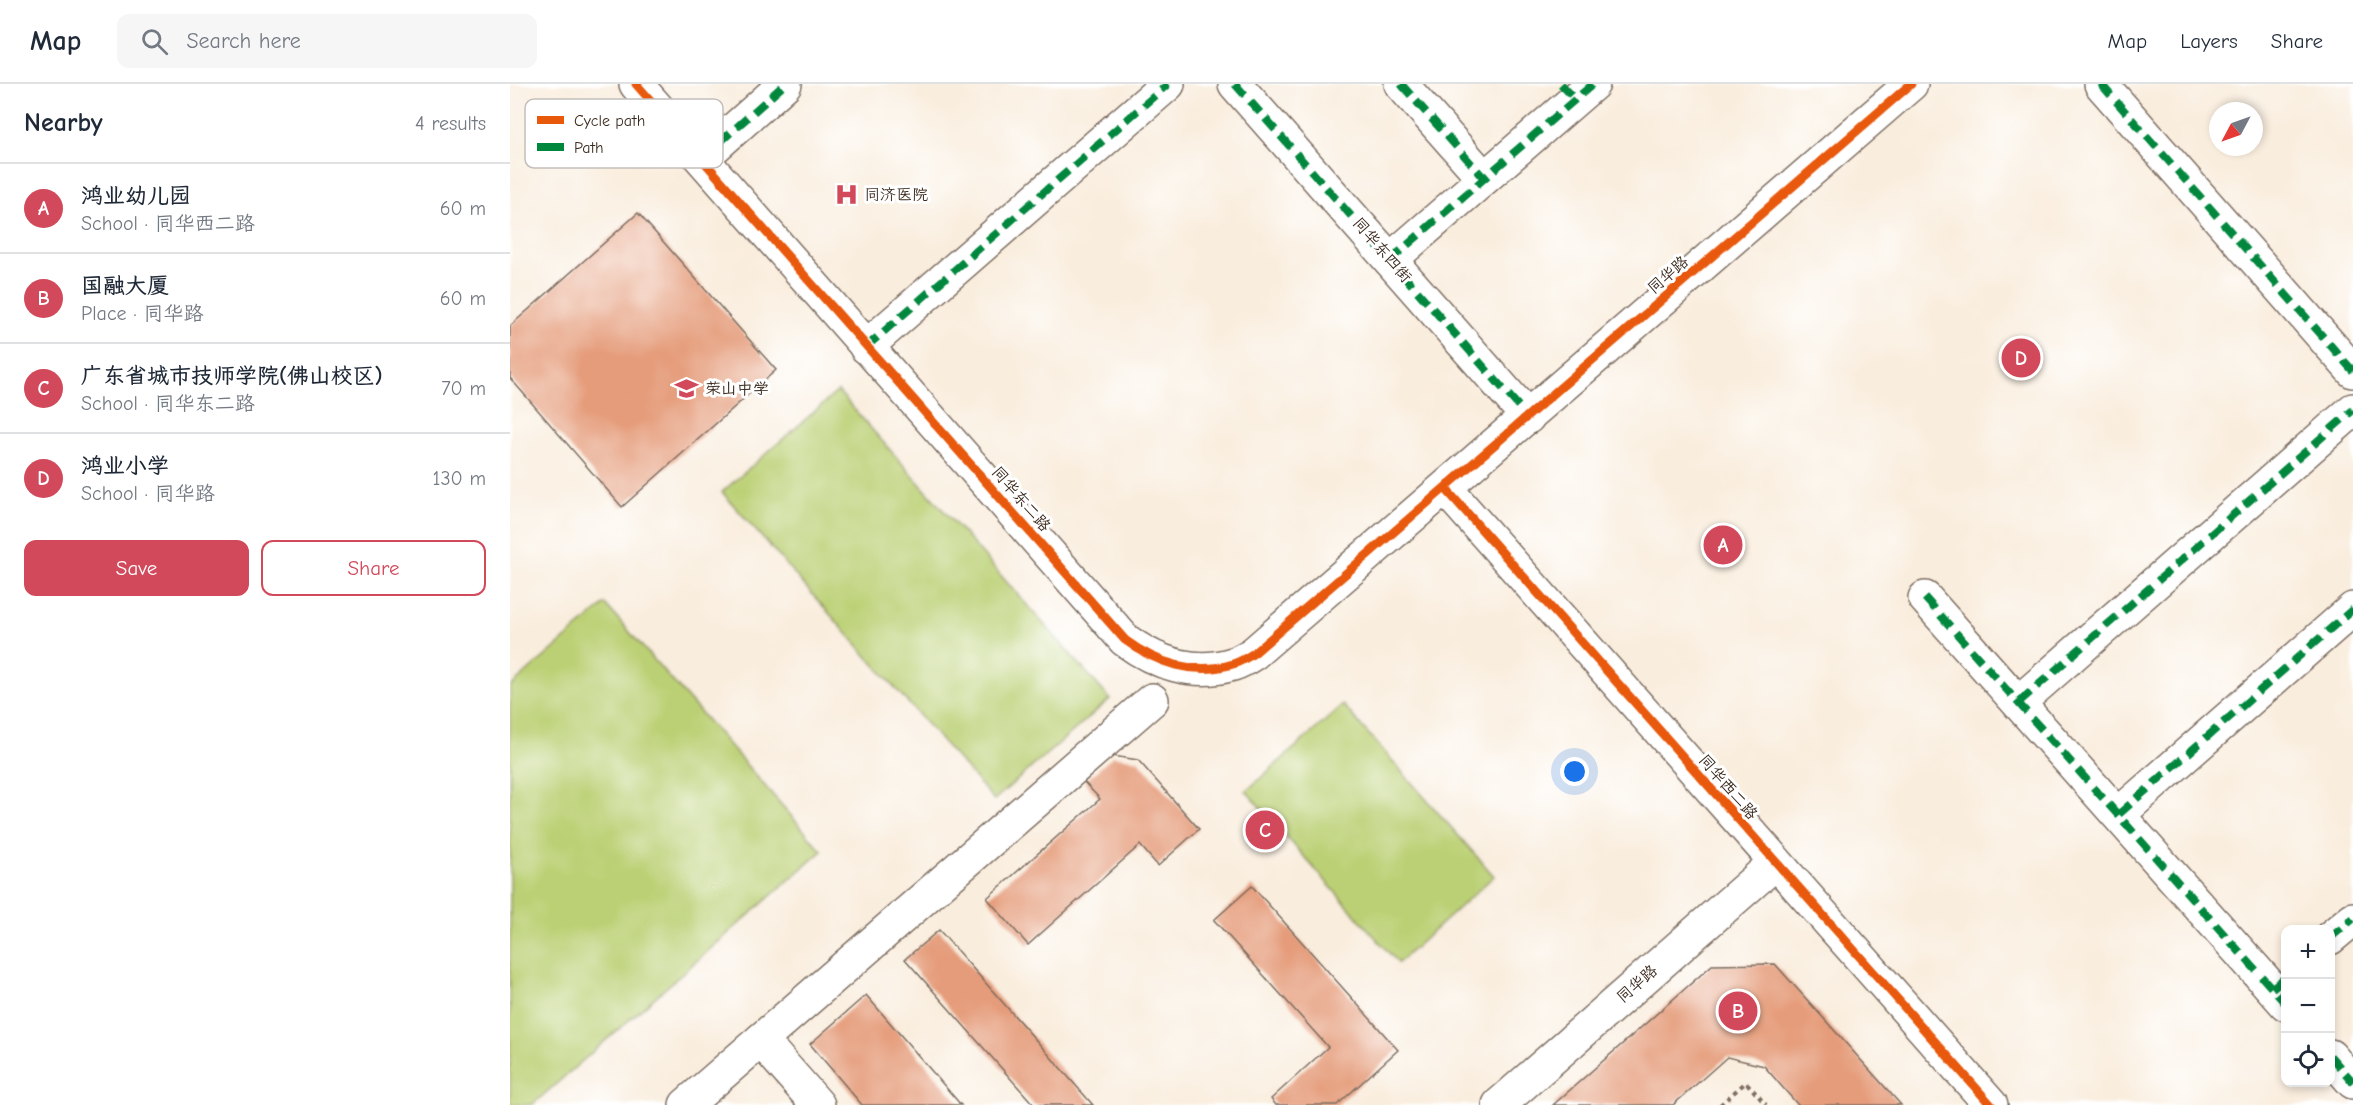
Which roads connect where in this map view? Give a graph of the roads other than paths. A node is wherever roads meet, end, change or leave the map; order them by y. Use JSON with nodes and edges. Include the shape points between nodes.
{"nodes":[{"id":1,"x":636,"y":84,"type":"edge"},
{"id":2,"x":785,"y":84,"type":"edge"},
{"id":3,"x":1168,"y":84,"type":"edge"},
{"id":4,"x":1235,"y":84,"type":"edge"},
{"id":5,"x":1401,"y":84,"type":"edge"},
{"id":6,"x":1911,"y":84,"type":"edge"},
{"id":7,"x":2101,"y":84,"type":"edge"},
{"id":8,"x":1576,"y":89,"type":"edge"},
{"id":9,"x":649,"y":99,"type":"edge"},
{"id":10,"x":723,"y":139,"type":"edge"},
{"id":11,"x":711,"y":168,"type":"edge"},
{"id":12,"x":1484,"y":178,"type":"junction"},
{"id":13,"x":1390,"y":260,"type":"junction"},
{"id":14,"x":866,"y":347,"type":"junction"},
{"id":15,"x":2353,"y":371,"type":"edge"},
{"id":16,"x":2353,"y":410,"type":"edge"},
{"id":17,"x":1528,"y":417,"type":"junction"},
{"id":18,"x":1445,"y":488,"type":"junction"},
{"id":19,"x":1925,"y":598,"type":"dead end"},
{"id":20,"x":2353,"y":609,"type":"edge"},
{"id":21,"x":1152,"y":700,"type":"dead end"},
{"id":22,"x":2019,"y":702,"type":"junction"},
{"id":23,"x":2119,"y":814,"type":"junction"},
{"id":24,"x":1776,"y":863,"type":"junction"},
{"id":25,"x":2353,"y":919,"type":"edge"},
{"id":26,"x":2335,"y":935,"type":"edge"},
{"id":27,"x":2281,"y":990,"type":"edge"},
{"id":28,"x":761,"y":1040,"type":"junction"},
{"id":29,"x":2335,"y":1061,"type":"edge"},
{"id":30,"x":2353,"y":1082,"type":"edge"},
{"id":31,"x":686,"y":1105,"type":"edge"},
{"id":32,"x":818,"y":1105,"type":"edge"},
{"id":33,"x":1499,"y":1105,"type":"edge"},
{"id":34,"x":1991,"y":1105,"type":"edge"}],
"edges":[{"from":1,"to":9,"type":"street","name":"同华东二路"},
{"from":2,"to":10,"type":"street"},
{"from":3,"to":14,"type":"street"},
{"from":4,"to":13,"type":"street","name":"同华东四街"},
{"from":5,"to":12,"type":"street"},
{"from":6,"to":17,"type":"street","name":"同华路"},
{"from":7,"to":15,"type":"street"},
{"from":8,"to":12,"type":"street"},
{"from":11,"to":14,"type":"street","name":"同华东二路"},
{"from":12,"to":13,"type":"street"},
{"from":13,"to":17,"type":"street","name":"同华东四街"},
{"from":14,"to":18,"type":"street","name":"同华东二路","via":[[1125,640],[1164,663],[1208,668],[1234,664],[1254,653]]},
{"from":16,"to":22,"type":"street"},
{"from":17,"to":18,"type":"street","name":"同华路"},
{"from":18,"to":24,"type":"street","name":"同华西二路"},
{"from":19,"to":22,"type":"street"},
{"from":20,"to":23,"type":"street"},
{"from":21,"to":28,"type":"street"},
{"from":22,"to":23,"type":"street"},
{"from":23,"to":27,"type":"street"},
{"from":24,"to":33,"type":"street","name":"同华路"},
{"from":24,"to":34,"type":"street","name":"同华西二路"},
{"from":25,"to":26,"type":"street"},
{"from":28,"to":31,"type":"street"},
{"from":28,"to":32,"type":"street"},
{"from":29,"to":30,"type":"street"}]}
